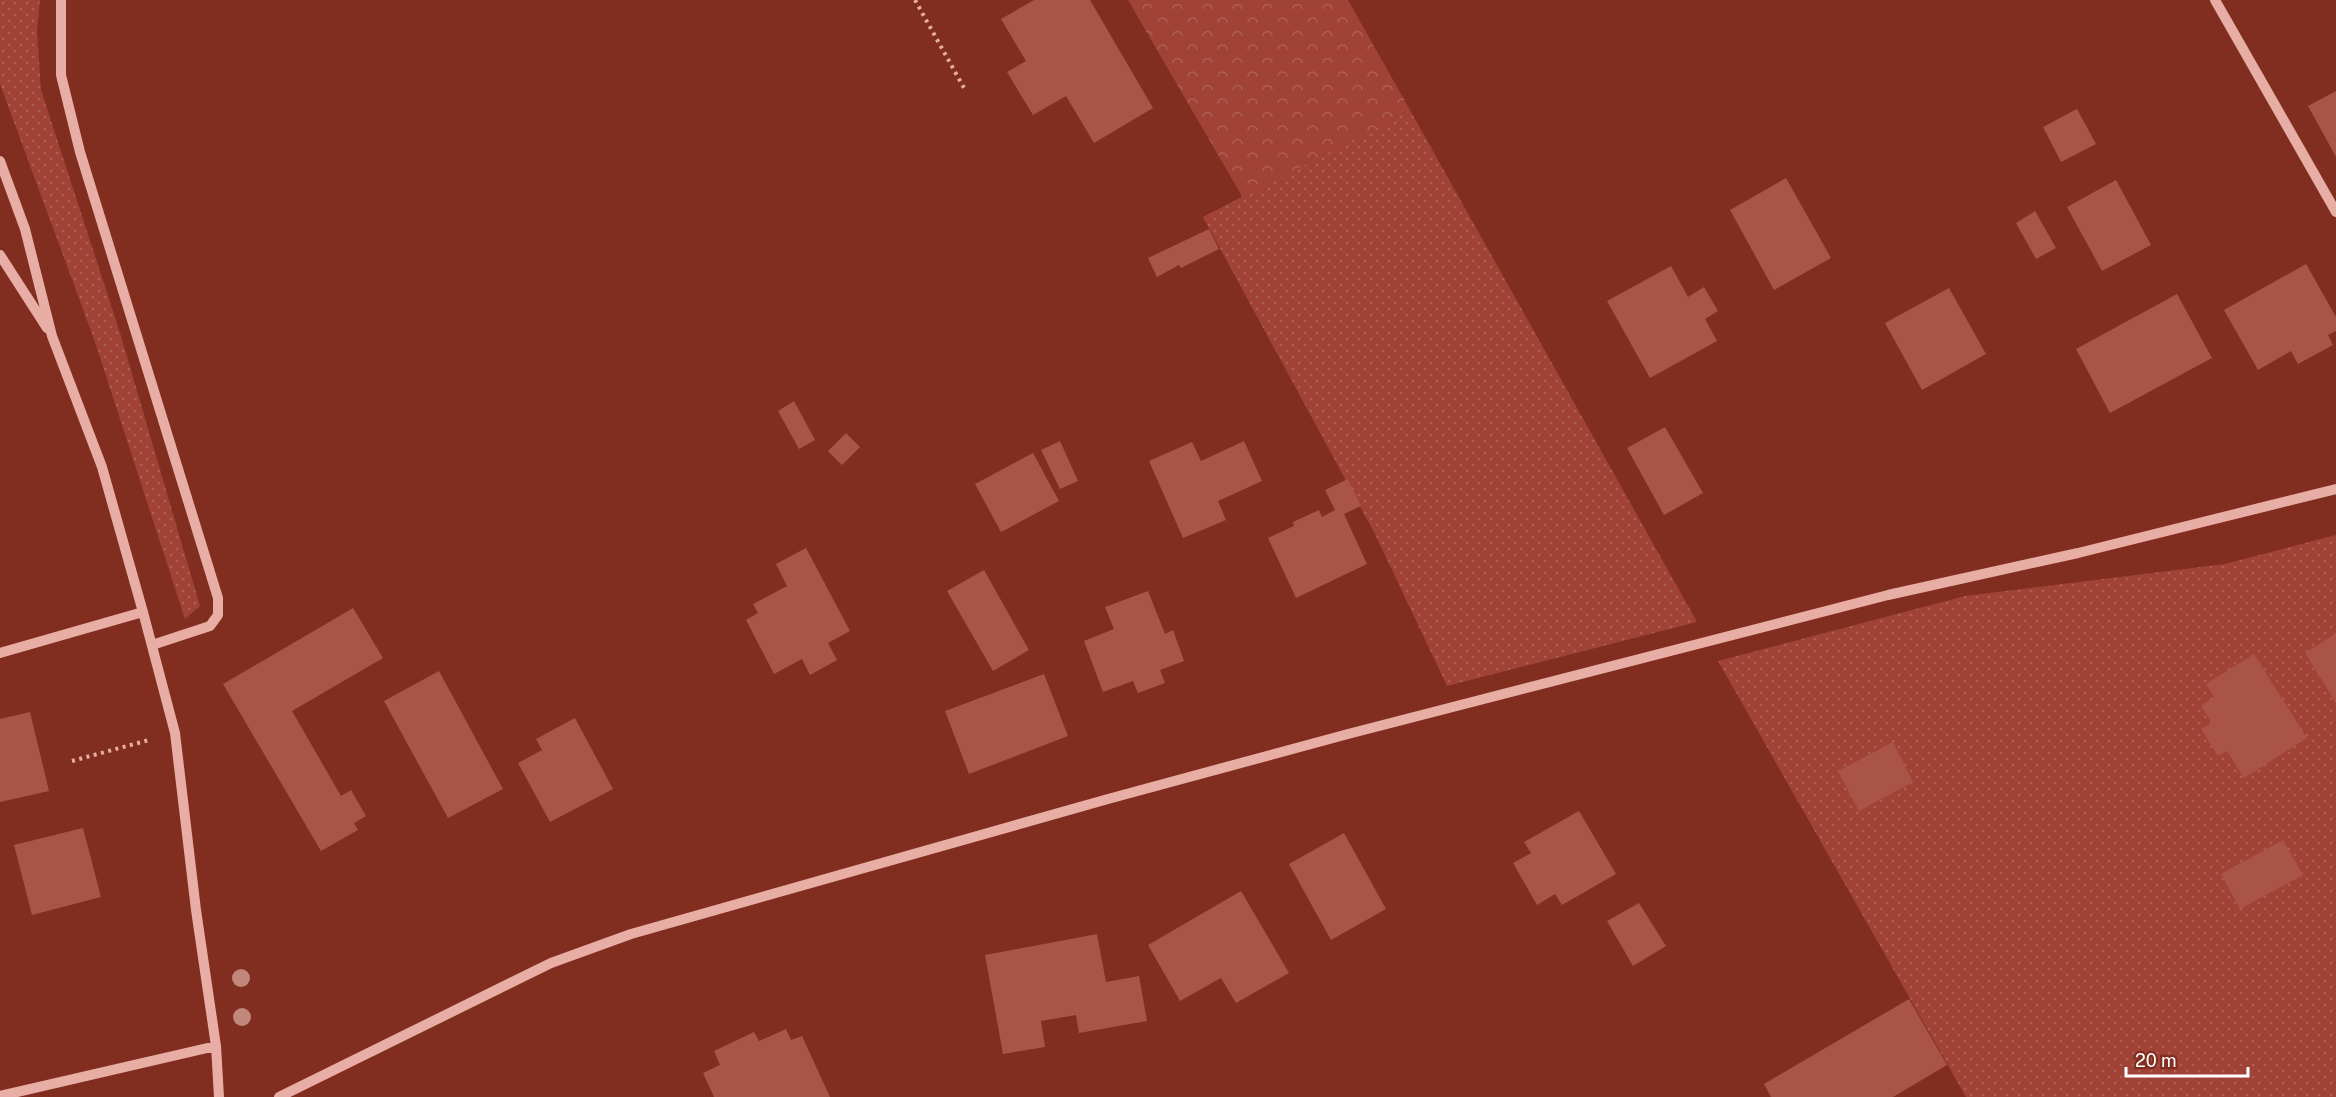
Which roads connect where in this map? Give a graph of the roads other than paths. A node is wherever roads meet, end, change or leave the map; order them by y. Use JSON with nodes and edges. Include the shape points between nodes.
{"nodes":[{"id":1,"x":61,"y":0,"type":"edge"},
{"id":2,"x":2215,"y":0,"type":"edge"},
{"id":3,"x":0,"y":161,"type":"edge"},
{"id":4,"x":2336,"y":212,"type":"edge"},
{"id":5,"x":0,"y":255,"type":"edge"},
{"id":6,"x":52,"y":336,"type":"junction"},
{"id":7,"x":2336,"y":489,"type":"edge"},
{"id":8,"x":143,"y":612,"type":"junction"},
{"id":9,"x":152,"y":645,"type":"junction"},
{"id":10,"x":0,"y":653,"type":"edge"},
{"id":11,"x":216,"y":1046,"type":"junction"},
{"id":12,"x":0,"y":1096,"type":"edge"},
{"id":13,"x":219,"y":1097,"type":"edge"},
{"id":14,"x":279,"y":1097,"type":"edge"}],
"edges":[{"from":1,"to":9,"type":"street","via":[[61,75],[80,152],[218,598],[218,615],[210,626]]},
{"from":2,"to":4,"type":"street"},
{"from":3,"to":6,"type":"street","via":[[25,229]]},
{"from":5,"to":6,"type":"street"},
{"from":6,"to":8,"type":"street","via":[[102,467]]},
{"from":7,"to":14,"type":"street","via":[[1888,595],[1348,734],[631,934],[550,963]]},
{"from":8,"to":9,"type":"street"},
{"from":8,"to":10,"type":"street"},
{"from":9,"to":11,"type":"street","via":[[175,733]]},
{"from":11,"to":12,"type":"street"},
{"from":11,"to":13,"type":"street"}]}
